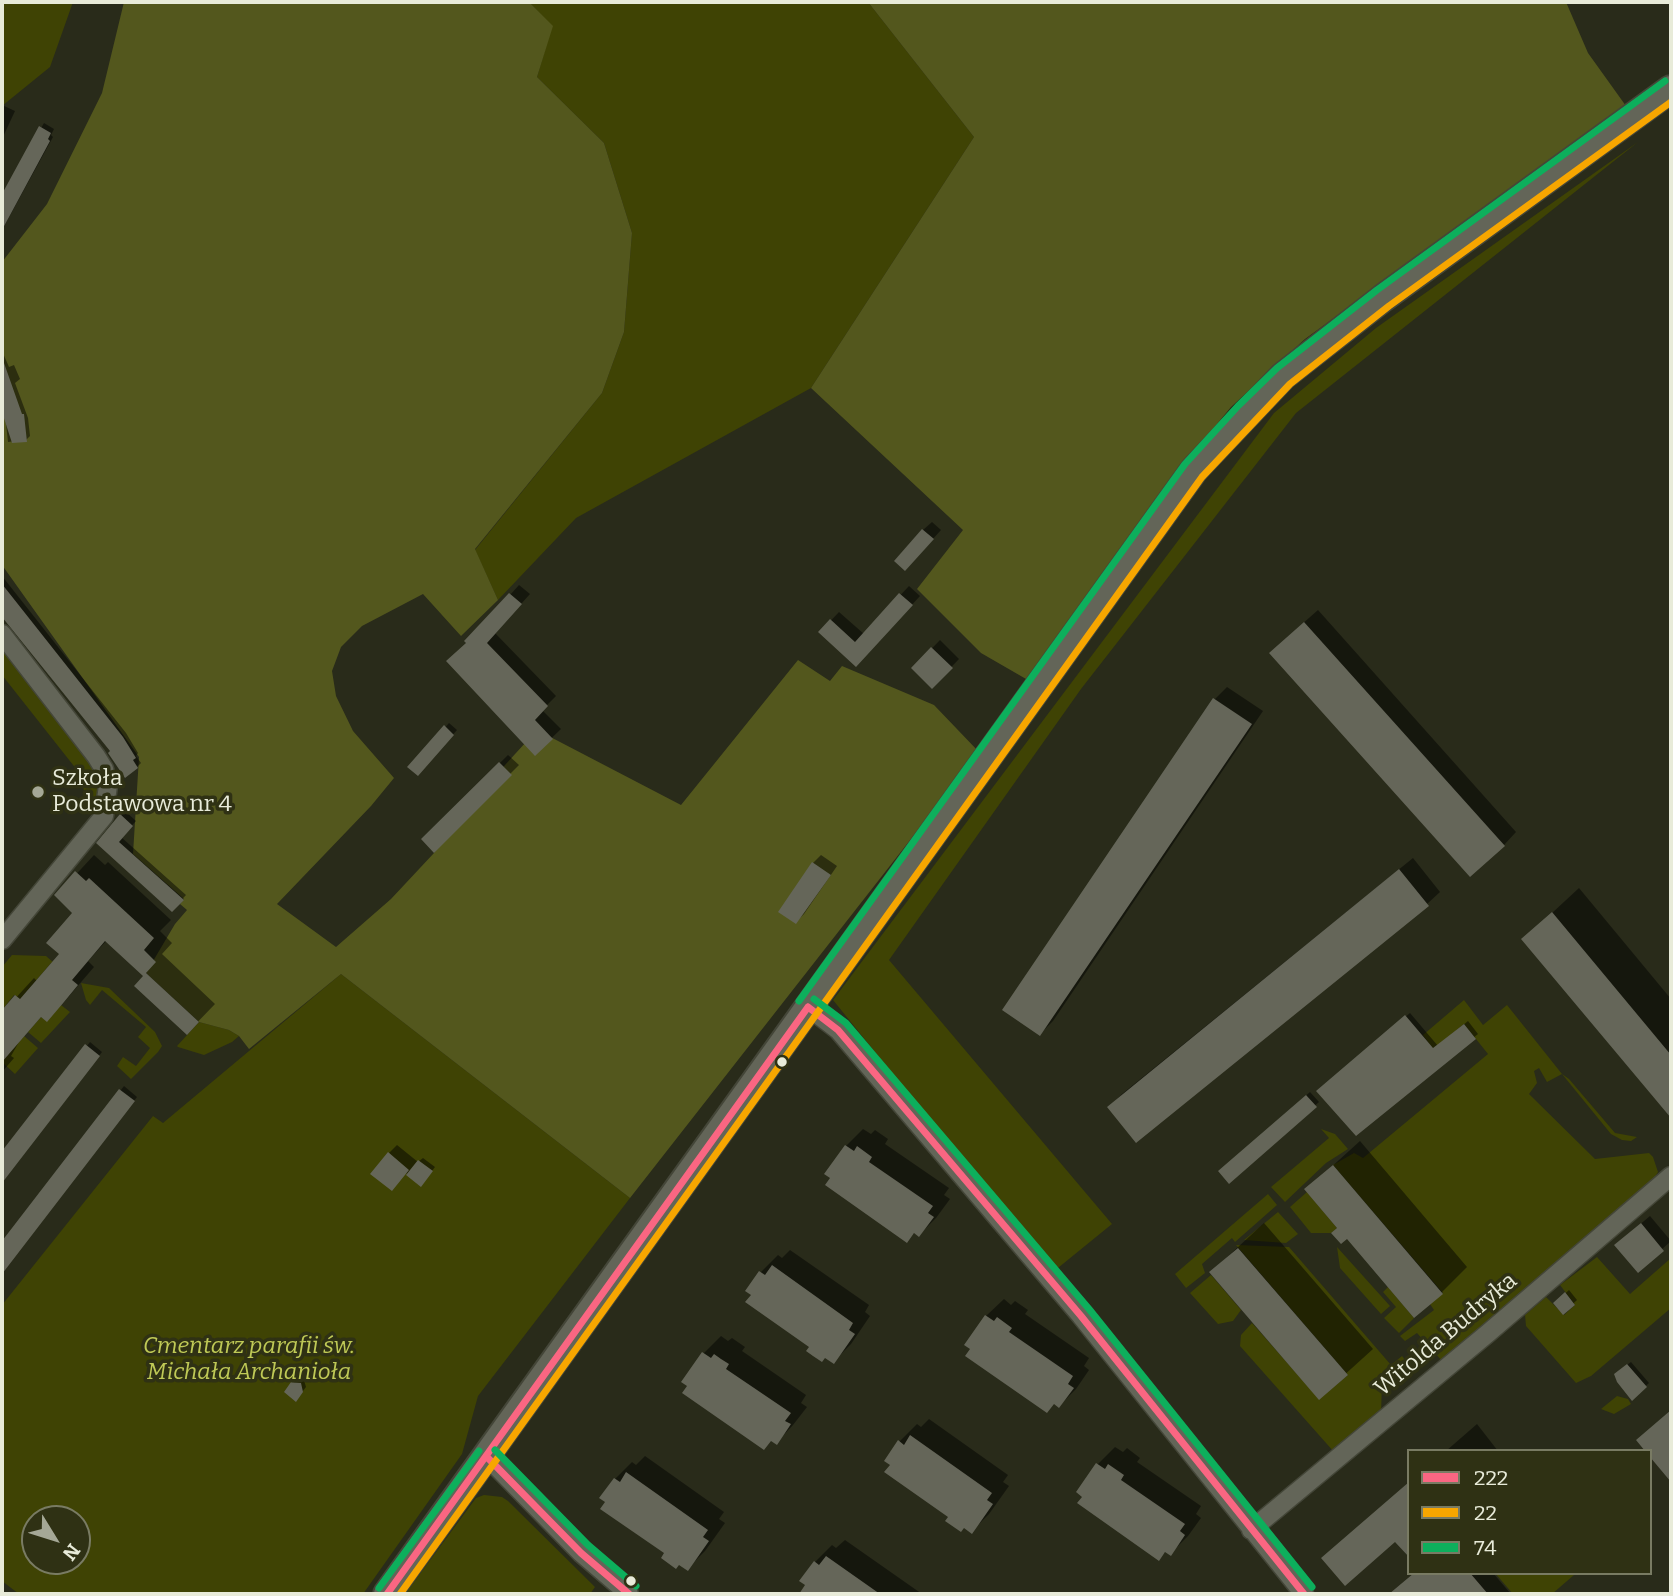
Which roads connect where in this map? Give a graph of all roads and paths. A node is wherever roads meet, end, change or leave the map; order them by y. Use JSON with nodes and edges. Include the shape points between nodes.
{"nodes":[{"id":1,"x":1671,"y":89,"type":"edge"},
{"id":2,"x":2,"y":634,"type":"edge"},
{"id":3,"x":2,"y":940,"type":"edge"},
{"id":4,"x":813,"y":1000,"type":"junction"},
{"id":5,"x":1671,"y":1176,"type":"edge"},
{"id":6,"x":487,"y":1457,"type":"junction"},
{"id":7,"x":1251,"y":1530,"type":"junction"},
{"id":8,"x":387,"y":1594,"type":"edge"},
{"id":9,"x":629,"y":1594,"type":"edge"},
{"id":10,"x":1304,"y":1594,"type":"edge"}],
"edges":[{"from":1,"to":4,"type":"street","via":[[1383,298],[1283,376],[1246,413],[1194,470]]},
{"from":2,"to":3,"type":"street","via":[[96,756],[108,785],[104,816]]},
{"from":4,"to":6,"type":"street"},
{"from":4,"to":7,"type":"street","via":[[1073,1306]]},
{"from":5,"to":7,"type":"street","name":"Witolda Budryka"},
{"from":6,"to":8,"type":"street"},
{"from":6,"to":9,"type":"street","via":[[581,1553]]},
{"from":7,"to":10,"type":"street"}]}
